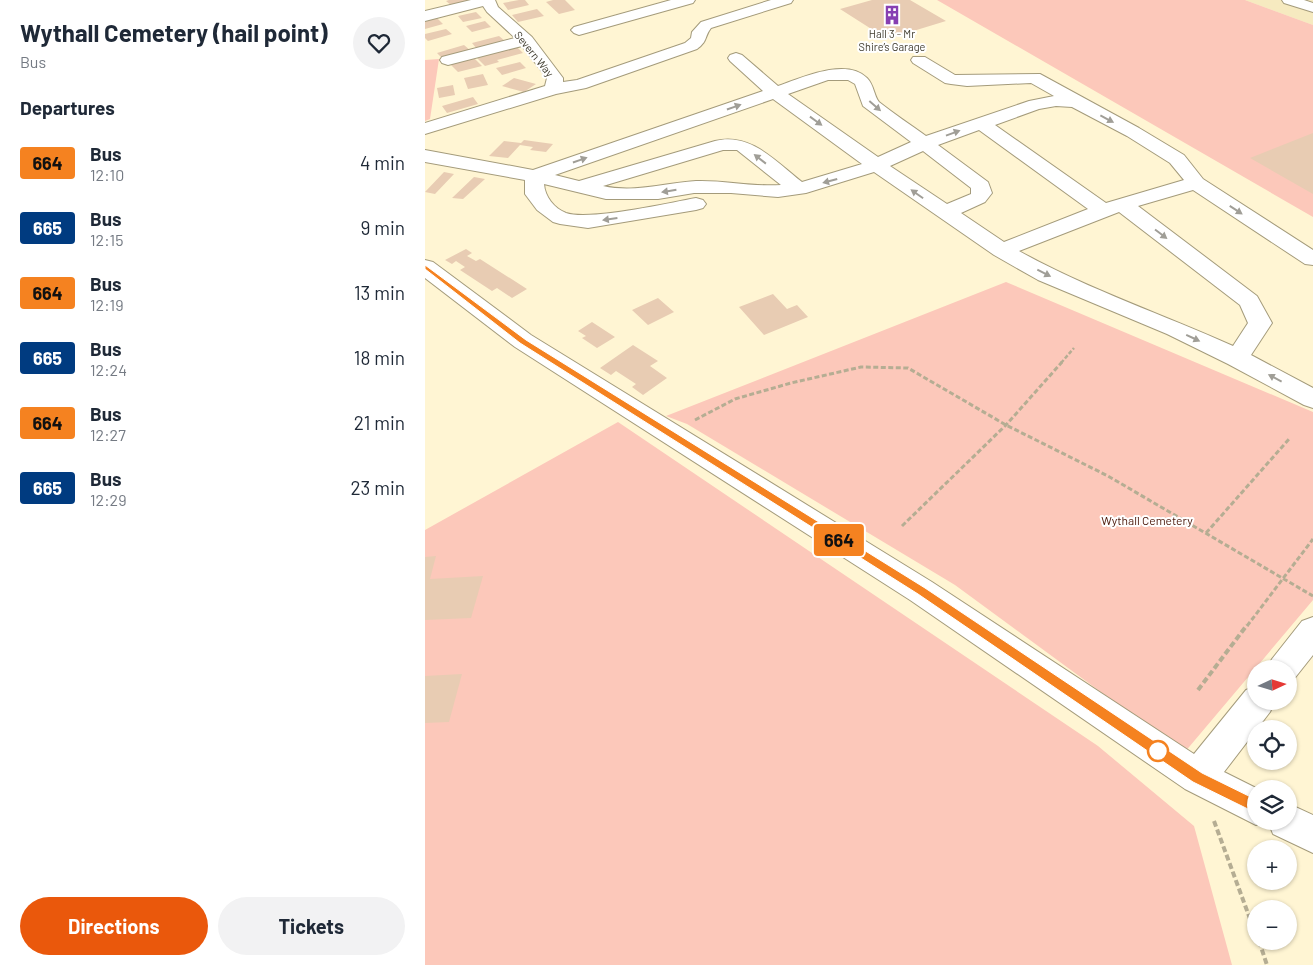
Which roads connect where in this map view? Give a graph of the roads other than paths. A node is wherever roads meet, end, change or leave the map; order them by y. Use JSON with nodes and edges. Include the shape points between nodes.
{"nodes":[{"id":1,"x":488,"y":0,"type":"edge"},
{"id":2,"x":688,"y":0,"type":"edge"},
{"id":3,"x":786,"y":0,"type":"edge"},
{"id":4,"x":1289,"y":0,"type":"edge"},
{"id":5,"x":1313,"y":8,"type":"edge"},
{"id":6,"x":425,"y":16,"type":"edge"},
{"id":7,"x":579,"y":30,"type":"dead end"},
{"id":8,"x":526,"y":40,"type":"junction"},
{"id":9,"x":736,"y":58,"type":"dead end"},
{"id":10,"x":448,"y":60,"type":"dead end"},
{"id":11,"x":919,"y":60,"type":"dead end"},
{"id":12,"x":495,"y":87,"type":"dead end"},
{"id":13,"x":553,"y":89,"type":"junction"},
{"id":14,"x":776,"y":93,"type":"junction"},
{"id":15,"x":1076,"y":102,"type":"junction"},
{"id":16,"x":507,"y":104,"type":"junction"},
{"id":17,"x":981,"y":123,"type":"junction"},
{"id":18,"x":425,"y":129,"type":"edge"},
{"id":19,"x":925,"y":143,"type":"junction"},
{"id":20,"x":425,"y":156,"type":"edge"},
{"id":21,"x":876,"y":165,"type":"junction"},
{"id":22,"x":534,"y":176,"type":"junction"},
{"id":23,"x":1196,"y":183,"type":"junction"},
{"id":24,"x":580,"y":186,"type":"junction"},
{"id":25,"x":799,"y":189,"type":"junction"},
{"id":26,"x":761,"y":191,"type":"junction"},
{"id":27,"x":1113,"y":207,"type":"junction"},
{"id":28,"x":944,"y":212,"type":"junction"},
{"id":29,"x":1002,"y":250,"type":"junction"},
{"id":30,"x":1313,"y":259,"type":"edge"},
{"id":31,"x":425,"y":267,"type":"edge"},
{"id":32,"x":1237,"y":358,"type":"junction"},
{"id":33,"x":1313,"y":399,"type":"edge"},
{"id":34,"x":1313,"y":631,"type":"edge"},
{"id":35,"x":1290,"y":660,"type":"edge"},
{"id":36,"x":1251,"y":710,"type":"edge"},
{"id":37,"x":1198,"y":777,"type":"junction"},
{"id":38,"x":1247,"y":802,"type":"edge"},
{"id":39,"x":1297,"y":827,"type":"edge"},
{"id":40,"x":1313,"y":835,"type":"edge"}],
"edges":[{"from":1,"to":6,"type":"street"},
{"from":1,"to":8,"type":"street","name":"Severn Way","via":[[492,9]]},
{"from":2,"to":7,"type":"street"},
{"from":3,"to":13,"type":"street","via":[[706,25],[699,40],[691,46],[580,84]]},
{"from":4,"to":5,"type":"street"},
{"from":8,"to":10,"type":"street"},
{"from":8,"to":13,"type":"street","name":"Severn Way","via":[[555,78]]},
{"from":9,"to":14,"type":"street"},
{"from":11,"to":15,"type":"street","via":[[951,79],[1034,78]]},
{"from":12,"to":16,"type":"street"},
{"from":13,"to":16,"type":"street"},
{"from":14,"to":19,"type":"street","one_way":true,"via":[[827,75],[852,76],[867,87],[869,102]]},
{"from":14,"to":21,"type":"street","one_way":true},
{"from":22,"to":14,"type":"street","one_way":true},
{"from":15,"to":17,"type":"street","via":[[1055,101],[1035,105]]},
{"from":15,"to":23,"type":"street","one_way":true,"via":[[1177,159]]},
{"from":16,"to":18,"type":"street"},
{"from":19,"to":17,"type":"street","one_way":true},
{"from":17,"to":27,"type":"street"},
{"from":19,"to":21,"type":"street"},
{"from":19,"to":28,"type":"street","via":[[981,186],[982,193],[978,198]]},
{"from":20,"to":22,"type":"street"},
{"from":21,"to":25,"type":"street","one_way":true},
{"from":28,"to":21,"type":"street","one_way":true},
{"from":22,"to":24,"type":"street"},
{"from":26,"to":22,"type":"street","one_way":true,"via":[[661,212],[589,222],[560,218],[544,206],[535,194]]},
{"from":23,"to":27,"type":"street"},
{"from":23,"to":30,"type":"street","one_way":true},
{"from":25,"to":24,"type":"street","one_way":true,"via":[[743,146],[734,144]]},
{"from":26,"to":24,"type":"street","one_way":true,"via":[[731,186],[615,193]]},
{"from":25,"to":26,"type":"street"},
{"from":27,"to":29,"type":"street"},
{"from":27,"to":32,"type":"street","one_way":true,"via":[[1249,301],[1260,323]]},
{"from":28,"to":29,"type":"street"},
{"from":29,"to":32,"type":"street","one_way":true,"via":[[1046,275]]},
{"from":31,"to":37,"type":"street","via":[[523,342],[921,591]]},
{"from":33,"to":32,"type":"street","one_way":true},
{"from":34,"to":35,"type":"street"},
{"from":36,"to":37,"type":"street"},
{"from":37,"to":38,"type":"street"},
{"from":39,"to":40,"type":"street"}]}
